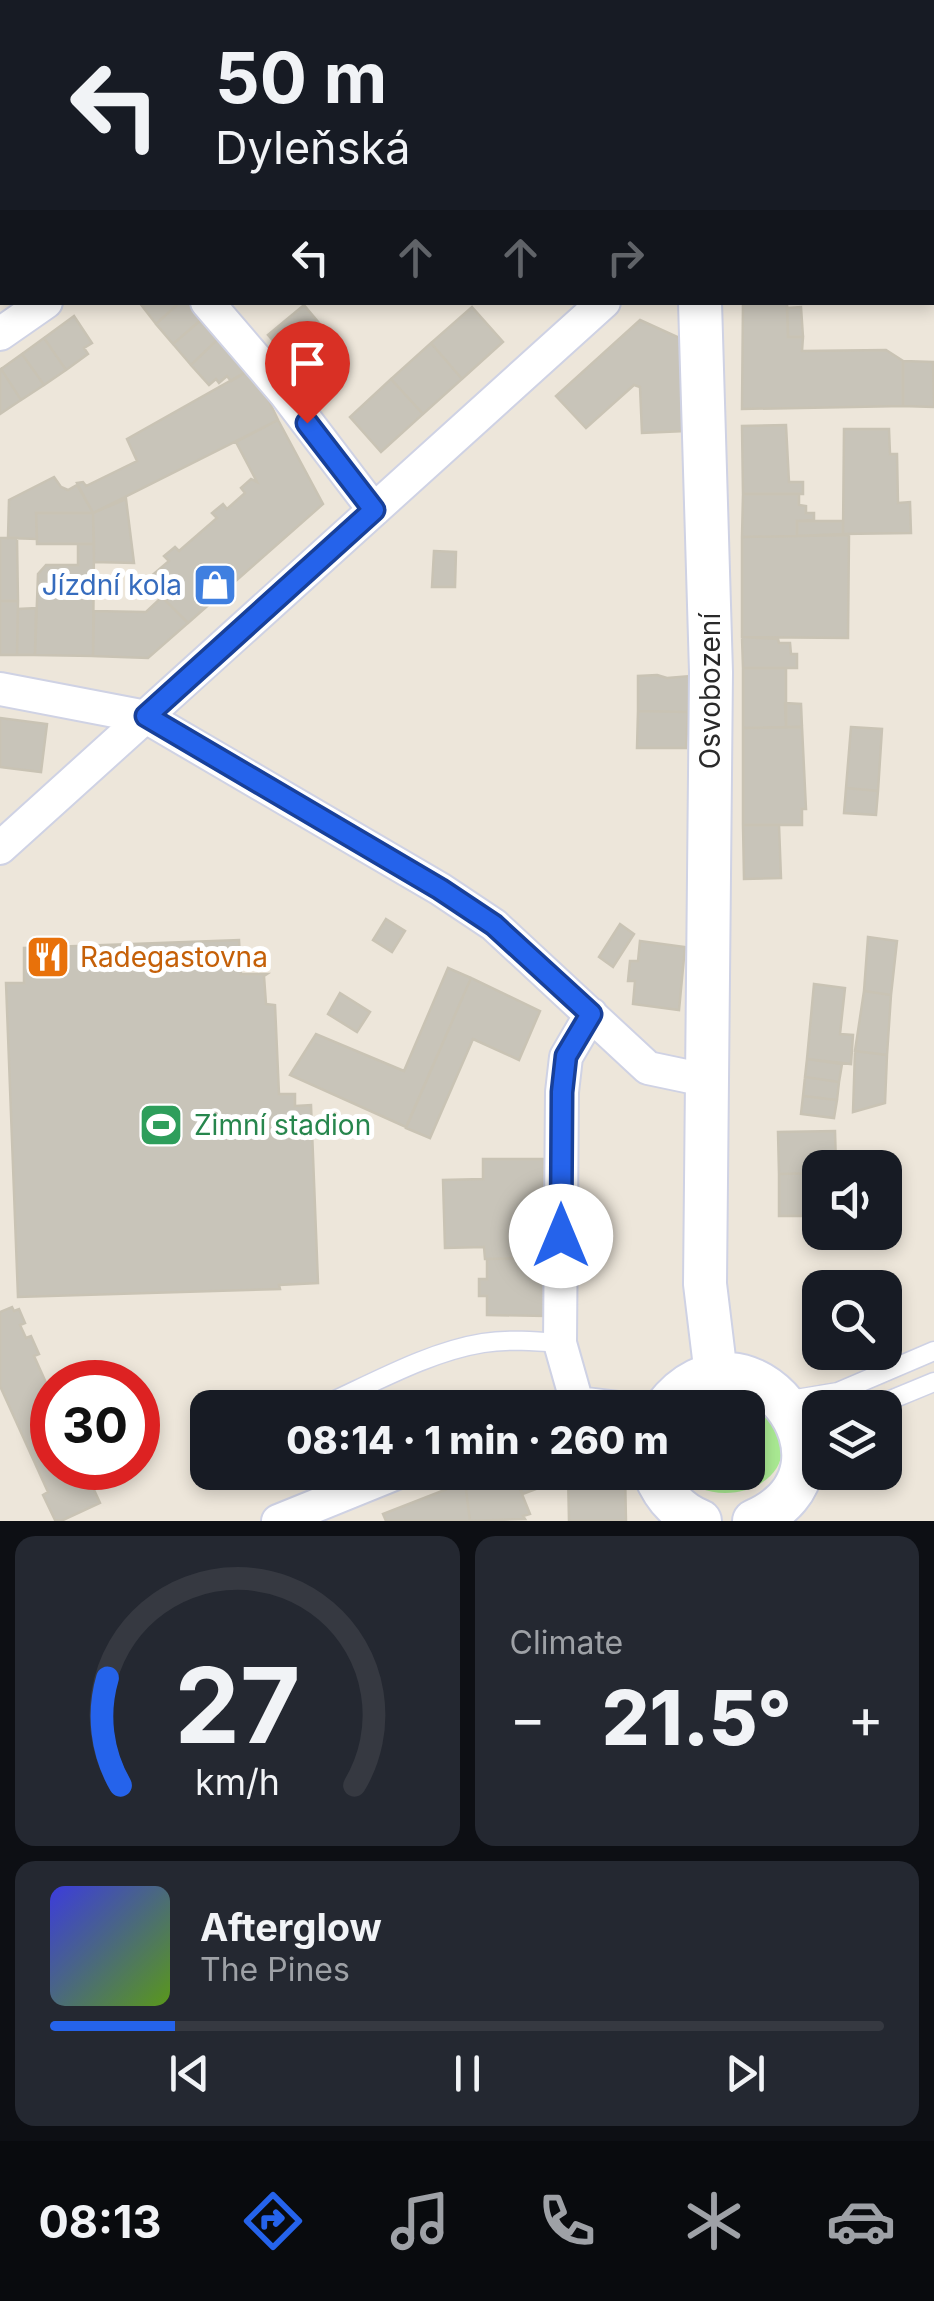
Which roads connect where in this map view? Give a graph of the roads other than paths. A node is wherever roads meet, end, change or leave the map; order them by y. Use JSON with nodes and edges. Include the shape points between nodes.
{"nodes":[{"id":1,"x":42,"y":305,"type":"edge"},
{"id":2,"x":210,"y":305,"type":"edge"},
{"id":3,"x":601,"y":305,"type":"edge"},
{"id":4,"x":700,"y":305,"type":"edge"},
{"id":5,"x":0,"y":334,"type":"edge"},
{"id":6,"x":374,"y":510,"type":"junction"},
{"id":7,"x":0,"y":689,"type":"edge"},
{"id":8,"x":146,"y":716,"type":"junction"},
{"id":9,"x":0,"y":848,"type":"edge"},
{"id":10,"x":591,"y":1014,"type":"junction"},
{"id":11,"x":705,"y":1080,"type":"junction"},
{"id":12,"x":560,"y":1344,"type":"junction"},
{"id":13,"x":934,"y":1351,"type":"edge"},
{"id":14,"x":716,"y":1375,"type":"junction"},
{"id":15,"x":934,"y":1382,"type":"edge"},
{"id":16,"x":359,"y":1390,"type":"edge"},
{"id":17,"x":568,"y":1390,"type":"edge"},
{"id":18,"x":681,"y":1390,"type":"edge"},
{"id":19,"x":902,"y":1395,"type":"edge"},
{"id":20,"x":784,"y":1401,"type":"junction"},
{"id":21,"x":802,"y":1440,"type":"edge"},
{"id":22,"x":802,"y":1467,"type":"edge"},
{"id":23,"x":355,"y":1490,"type":"edge"},
{"id":24,"x":662,"y":1490,"type":"edge"},
{"id":25,"x":771,"y":1517,"type":"edge"},
{"id":26,"x":692,"y":1520,"type":"edge"},
{"id":27,"x":278,"y":1521,"type":"edge"}],
"edges":[{"from":1,"to":5,"type":"street"},
{"from":2,"to":6,"type":"street"},
{"from":3,"to":6,"type":"street"},
{"from":4,"to":11,"type":"street","name":"Osvobození","via":[[711,672]]},
{"from":6,"to":8,"type":"street"},
{"from":7,"to":8,"type":"street"},
{"from":8,"to":9,"type":"street"},
{"from":8,"to":10,"type":"street","via":[[494,925]]},
{"from":10,"to":11,"type":"street","via":[[648,1068]]},
{"from":10,"to":12,"type":"street","via":[[566,1056],[562,1092]]},
{"from":11,"to":14,"type":"street","name":"Osvobození","via":[[705,1284]]},
{"from":12,"to":16,"type":"lane","via":[[482,1343]]},
{"from":12,"to":17,"type":"street"},
{"from":13,"to":20,"type":"lane","via":[[838,1392]]},
{"from":14,"to":18,"type":"street"},
{"from":14,"to":20,"type":"street","via":[[754,1380]]},
{"from":15,"to":19,"type":"lane"},
{"from":20,"to":21,"type":"street"},
{"from":22,"to":25,"type":"street"},
{"from":23,"to":27,"type":"street"},
{"from":24,"to":26,"type":"street"}]}
